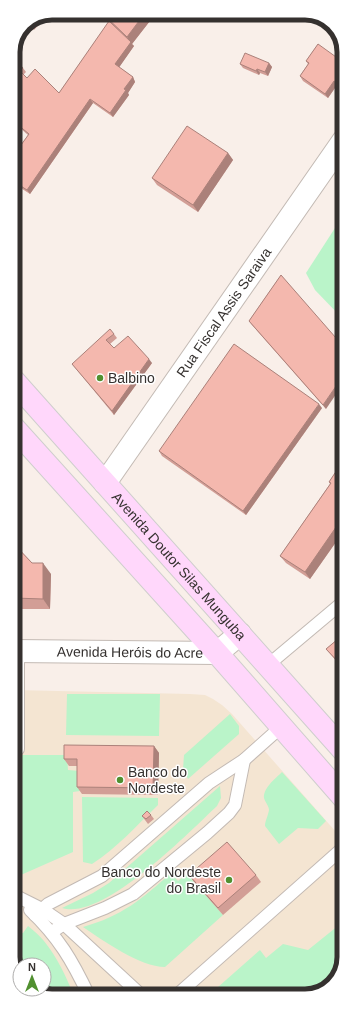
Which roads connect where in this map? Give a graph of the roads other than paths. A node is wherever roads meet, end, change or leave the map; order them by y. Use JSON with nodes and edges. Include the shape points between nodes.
{"nodes":[{"id":1,"x":337,"y":150,"type":"edge"},
{"id":2,"x":20,"y":388,"type":"edge"},
{"id":3,"x":20,"y":435,"type":"edge"},
{"id":4,"x":105,"y":483,"type":"junction"},
{"id":5,"x":337,"y":608,"type":"edge"},
{"id":6,"x":240,"y":634,"type":"junction"},
{"id":7,"x":20,"y":651,"type":"edge"},
{"id":8,"x":216,"y":653,"type":"junction"},
{"id":9,"x":268,"y":665,"type":"junction"},
{"id":10,"x":281,"y":727,"type":"junction"},
{"id":11,"x":337,"y":743,"type":"edge"},
{"id":12,"x":244,"y":760,"type":"junction"},
{"id":13,"x":337,"y":790,"type":"edge"},
{"id":14,"x":337,"y":853,"type":"edge"},
{"id":15,"x":20,"y":899,"type":"edge"},
{"id":16,"x":38,"y":912,"type":"junction"},
{"id":17,"x":64,"y":924,"type":"junction"},
{"id":18,"x":52,"y":932,"type":"junction"},
{"id":19,"x":86,"y":989,"type":"edge"},
{"id":20,"x":134,"y":989,"type":"edge"},
{"id":21,"x":184,"y":989,"type":"edge"}],
"edges":[{"from":1,"to":4,"type":"street","name":"Rua Fiscal Assis Saraiva"},
{"from":2,"to":4,"type":"main road","name":"Avenida Doutor Silas Munguba"},
{"from":3,"to":8,"type":"main road"},
{"from":4,"to":6,"type":"main road","name":"Avenida Doutor Silas Munguba"},
{"from":5,"to":9,"type":"lane"},
{"from":6,"to":8,"type":"street","name":"Avenida Heróis do Acre"},
{"from":6,"to":9,"type":"main road","name":"Avenida Doutor Silas Munguba"},
{"from":7,"to":8,"type":"street","name":"Avenida Heróis do Acre"},
{"from":8,"to":10,"type":"main road"},
{"from":9,"to":11,"type":"main road","name":"Avenida Doutor Silas Munguba"},
{"from":10,"to":12,"type":"lane"},
{"from":10,"to":13,"type":"main road"},
{"from":12,"to":16,"type":"lane","via":[[209,783],[102,876],[48,904]]},
{"from":12,"to":17,"type":"lane","via":[[235,804],[229,813],[133,894]]},
{"from":14,"to":21,"type":"lane"},
{"from":15,"to":16,"type":"lane"},
{"from":16,"to":17,"type":"lane"},
{"from":16,"to":18,"type":"lane"},
{"from":17,"to":18,"type":"lane"},
{"from":17,"to":20,"type":"lane"},
{"from":18,"to":19,"type":"lane","via":[[66,950]]}]}
